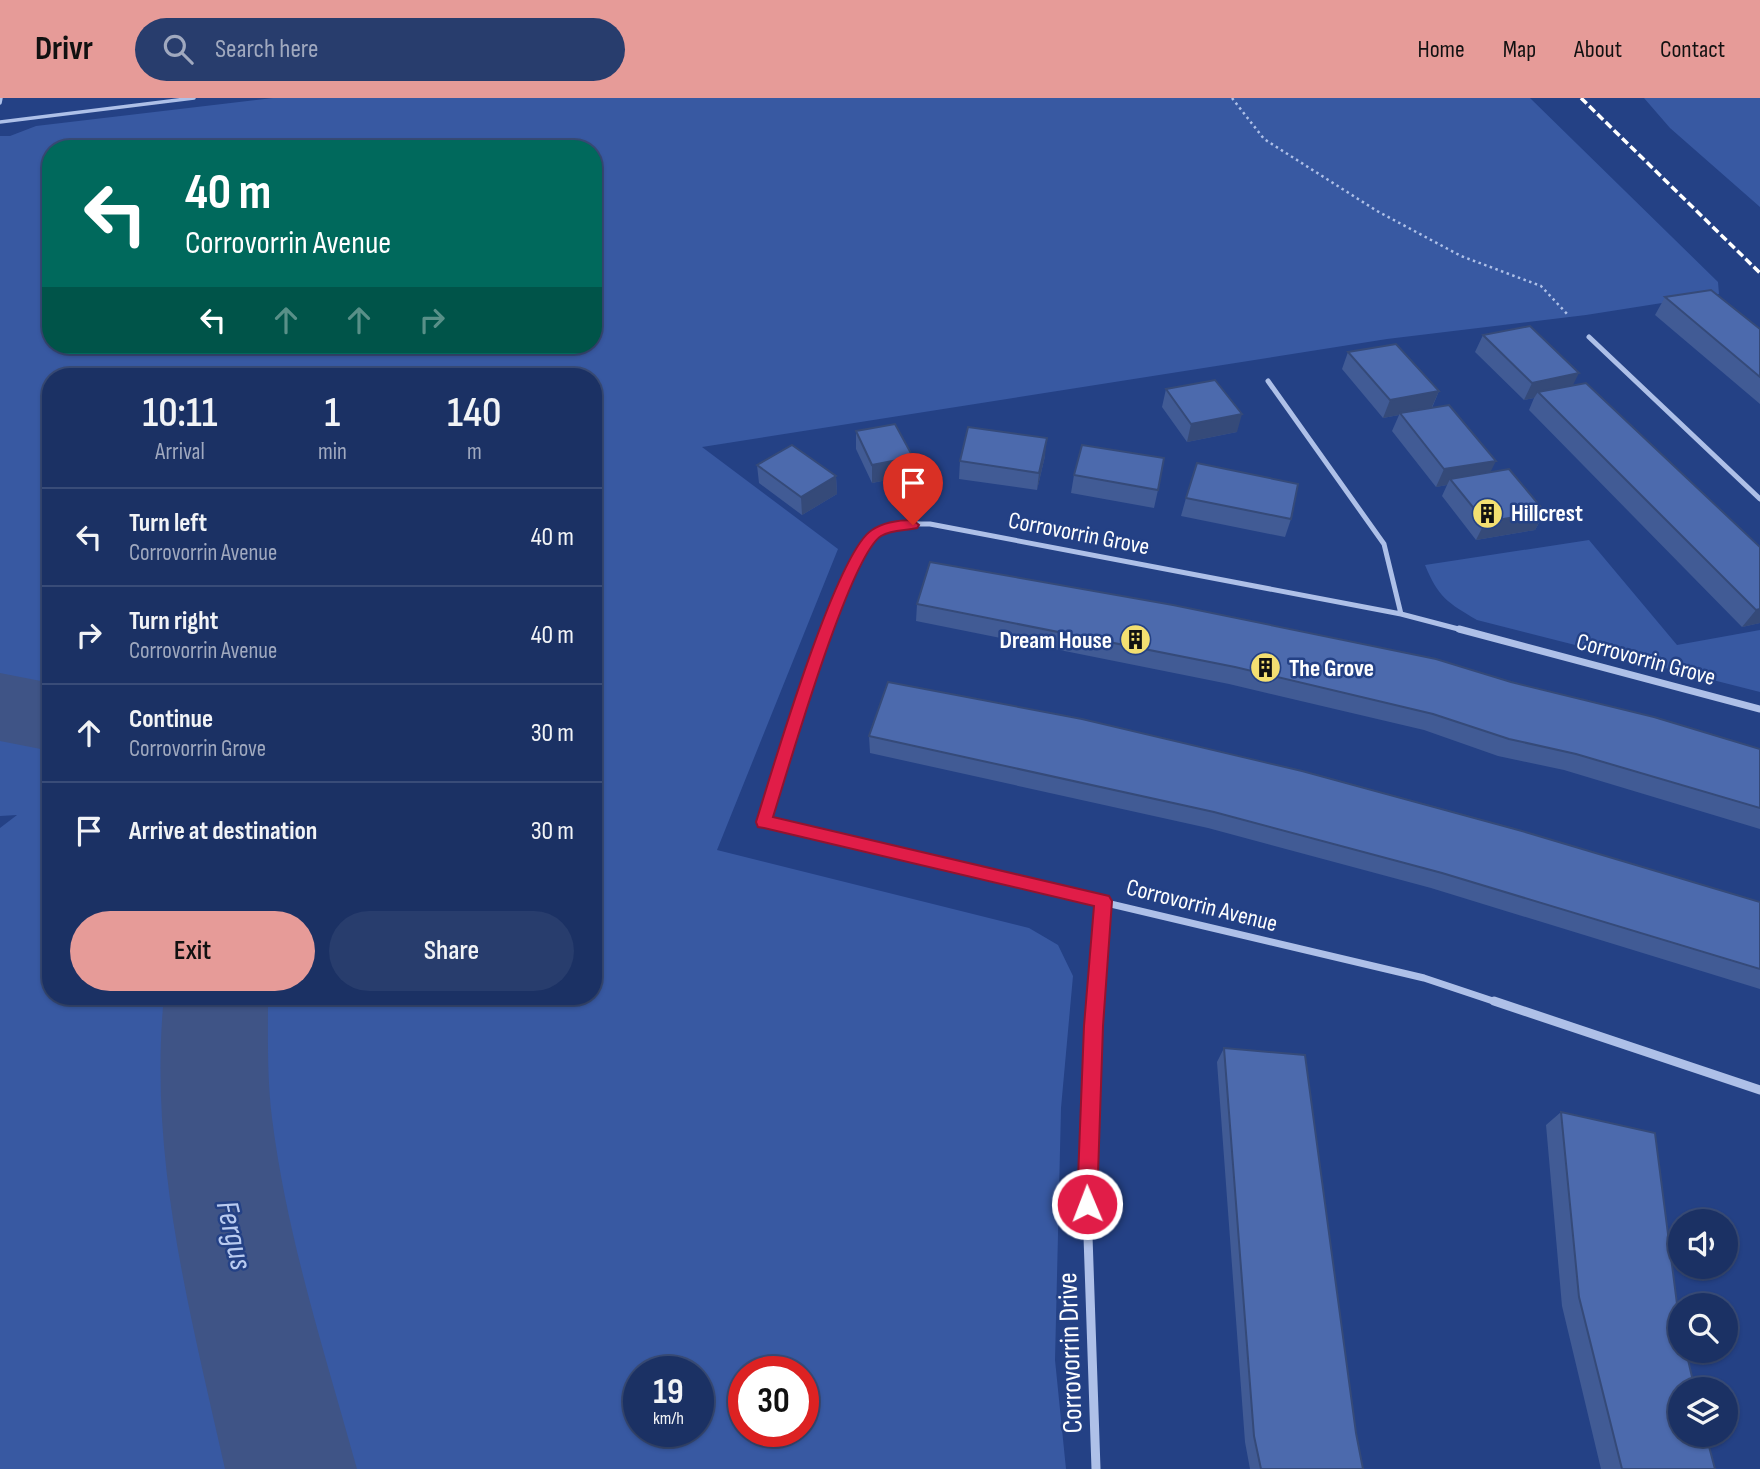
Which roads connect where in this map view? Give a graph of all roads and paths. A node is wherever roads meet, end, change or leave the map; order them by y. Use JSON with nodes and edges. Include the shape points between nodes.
{"nodes":[{"id":1,"x":194,"y":98,"type":"edge"},
{"id":2,"x":1232,"y":98,"type":"edge"},
{"id":3,"x":0,"y":122,"type":"edge"},
{"id":4,"x":1589,"y":337,"type":"joint"},
{"id":5,"x":1268,"y":381,"type":"dead end"},
{"id":6,"x":1760,"y":499,"type":"edge"},
{"id":7,"x":1401,"y":614,"type":"junction"},
{"id":8,"x":820,"y":648,"type":"joint"},
{"id":9,"x":1760,"y":709,"type":"edge"},
{"id":10,"x":1103,"y":901,"type":"junction"},
{"id":11,"x":1760,"y":1090,"type":"edge"},
{"id":12,"x":1096,"y":1469,"type":"edge"}],
"edges":[{"from":1,"to":3,"type":"lane"},
{"from":2,"to":4,"type":"path","via":[[1264,139],[1377,211],[1461,256],[1541,286]]},
{"from":4,"to":6,"type":"street"},
{"from":5,"to":7,"type":"street","via":[[1384,544]]},
{"from":7,"to":8,"type":"street","name":"Corrovorrin Grove","via":[[929,524],[896,525],[875,534],[858,554]]},
{"from":7,"to":9,"type":"street","name":"Corrovorrin Grove"},
{"from":8,"to":10,"type":"street","name":"Corrovorrin Avenue","via":[[764,822]]},
{"from":10,"to":11,"type":"street","name":"Corrovorrin Avenue","via":[[1424,978]]},
{"from":10,"to":12,"type":"street","name":"Corrovorrin Drive","via":[[1086,1178]]}]}
